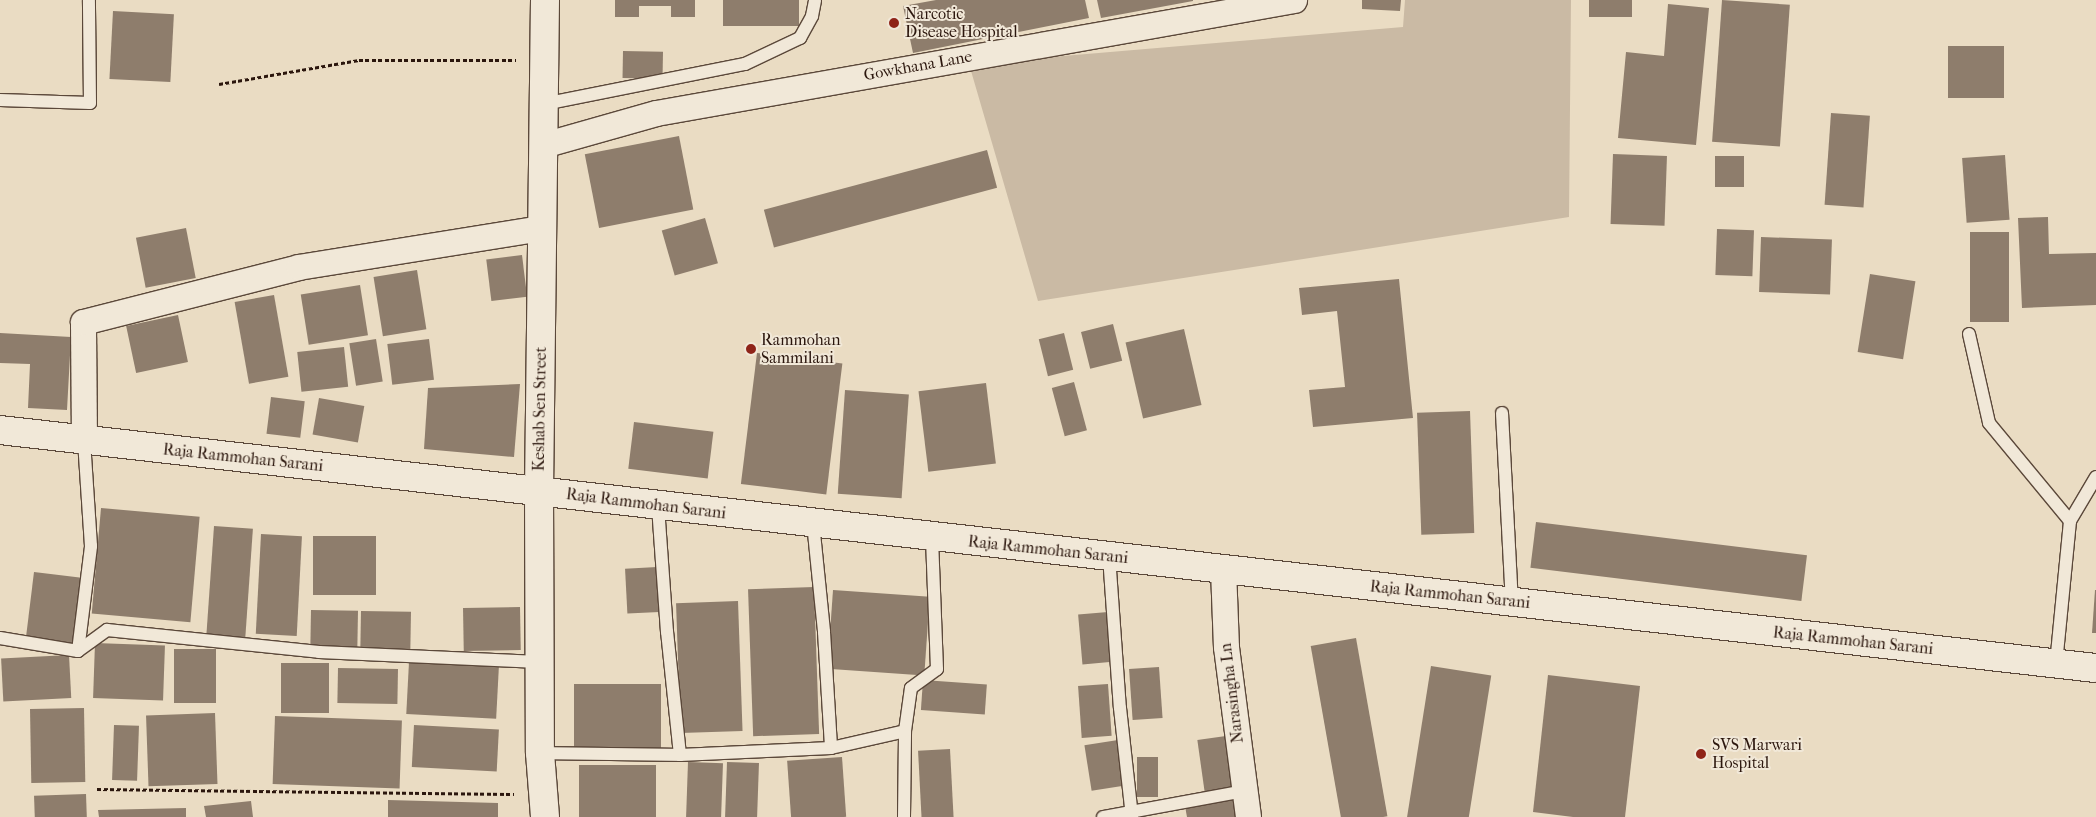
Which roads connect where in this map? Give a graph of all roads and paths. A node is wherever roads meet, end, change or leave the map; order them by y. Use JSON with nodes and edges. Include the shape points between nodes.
{"nodes":[{"id":1,"x":89,"y":0,"type":"edge"},
{"id":2,"x":545,"y":0,"type":"edge"},
{"id":3,"x":815,"y":0,"type":"edge"},
{"id":4,"x":1294,"y":0,"type":"edge"},
{"id":5,"x":544,"y":60,"type":"junction"},
{"id":6,"x":219,"y":84,"type":"dead end"},
{"id":7,"x":0,"y":100,"type":"edge"},
{"id":8,"x":544,"y":104,"type":"junction"},
{"id":9,"x":543,"y":144,"type":"junction"},
{"id":10,"x":542,"y":228,"type":"junction"},
{"id":11,"x":1969,"y":334,"type":"dead end"},
{"id":12,"x":1502,"y":413,"type":"dead end"},
{"id":13,"x":0,"y":430,"type":"edge"},
{"id":14,"x":84,"y":440,"type":"junction"},
{"id":15,"x":2096,"y":477,"type":"edge"},
{"id":16,"x":539,"y":492,"type":"junction"},
{"id":17,"x":658,"y":505,"type":"junction"},
{"id":18,"x":2070,"y":521,"type":"junction"},
{"id":19,"x":813,"y":523,"type":"junction"},
{"id":20,"x":932,"y":537,"type":"junction"},
{"id":21,"x":1109,"y":556,"type":"junction"},
{"id":22,"x":1224,"y":569,"type":"junction"},
{"id":23,"x":1512,"y":602,"type":"junction"},
{"id":24,"x":0,"y":638,"type":"edge"},
{"id":25,"x":78,"y":650,"type":"junction"},
{"id":26,"x":539,"y":662,"type":"junction"},
{"id":27,"x":2056,"y":664,"type":"junction"},
{"id":28,"x":2096,"y":668,"type":"edge"},
{"id":29,"x":905,"y":731,"type":"junction"},
{"id":30,"x":831,"y":748,"type":"junction"},
{"id":31,"x":540,"y":753,"type":"junction"},
{"id":32,"x":680,"y":756,"type":"junction"},
{"id":33,"x":97,"y":789,"type":"dead end"},
{"id":34,"x":1245,"y":791,"type":"junction"},
{"id":35,"x":544,"y":806,"type":"edge"},
{"id":36,"x":1132,"y":814,"type":"edge"},
{"id":37,"x":904,"y":817,"type":"edge"},
{"id":38,"x":1103,"y":817,"type":"edge"},
{"id":39,"x":1248,"y":817,"type":"edge"}],
"edges":[{"from":1,"to":7,"type":"lane","via":[[90,104]]},
{"from":2,"to":5,"type":"main road","name":"Keshab Sen Street"},
{"from":3,"to":8,"type":"lane","via":[[812,16],[800,38],[746,64]]},
{"from":4,"to":9,"type":"street","name":"Gowkhana Lane","via":[[656,113]]},
{"from":5,"to":6,"type":"path","via":[[359,60]]},
{"from":5,"to":8,"type":"main road","name":"Keshab Sen Street"},
{"from":8,"to":9,"type":"main road","name":"Keshab Sen Street"},
{"from":9,"to":10,"type":"main road","name":"Keshab Sen Street"},
{"from":10,"to":14,"type":"street","via":[[298,268],[83,322]]},
{"from":10,"to":16,"type":"main road","name":"Keshab Sen Street"},
{"from":11,"to":18,"type":"lane","via":[[1989,423]]},
{"from":12,"to":23,"type":"lane"},
{"from":13,"to":14,"type":"main road","name":"Raja Rammohan Sarani"},
{"from":14,"to":16,"type":"main road","name":"Raja Rammohan Sarani"},
{"from":14,"to":25,"type":"lane","via":[[91,546]]},
{"from":15,"to":18,"type":"lane"},
{"from":16,"to":17,"type":"main road","name":"Raja Rammohan Sarani"},
{"from":16,"to":26,"type":"main road","name":"Keshab Sen Street"},
{"from":17,"to":19,"type":"main road","name":"Raja Rammohan Sarani"},
{"from":17,"to":32,"type":"lane"},
{"from":18,"to":27,"type":"lane"},
{"from":19,"to":20,"type":"main road","name":"Raja Rammohan Sarani"},
{"from":19,"to":30,"type":"lane"},
{"from":20,"to":21,"type":"main road","name":"Raja Rammohan Sarani"},
{"from":20,"to":29,"type":"lane","via":[[937,669],[911,688]]},
{"from":21,"to":22,"type":"main road","name":"Raja Rammohan Sarani"},
{"from":21,"to":36,"type":"lane","via":[[1120,708]]},
{"from":22,"to":23,"type":"main road","name":"Raja Rammohan Sarani"},
{"from":22,"to":34,"type":"street","name":"Narasingha Ln","via":[[1226,647]]},
{"from":23,"to":27,"type":"main road","name":"Raja Rammohan Sarani"},
{"from":24,"to":25,"type":"lane"},
{"from":25,"to":26,"type":"lane","via":[[107,630],[319,652]]},
{"from":26,"to":31,"type":"main road","name":"Keshab Sen Street"},
{"from":27,"to":28,"type":"main road","name":"Raja Rammohan Sarani"},
{"from":29,"to":30,"type":"lane"},
{"from":29,"to":37,"type":"lane"},
{"from":30,"to":32,"type":"lane"},
{"from":31,"to":32,"type":"lane"},
{"from":31,"to":35,"type":"main road","name":"Keshab Sen Street"},
{"from":33,"to":35,"type":"path"},
{"from":34,"to":36,"type":"lane"},
{"from":34,"to":39,"type":"street","name":"Narasingha Ln"},
{"from":36,"to":38,"type":"lane"}]}
